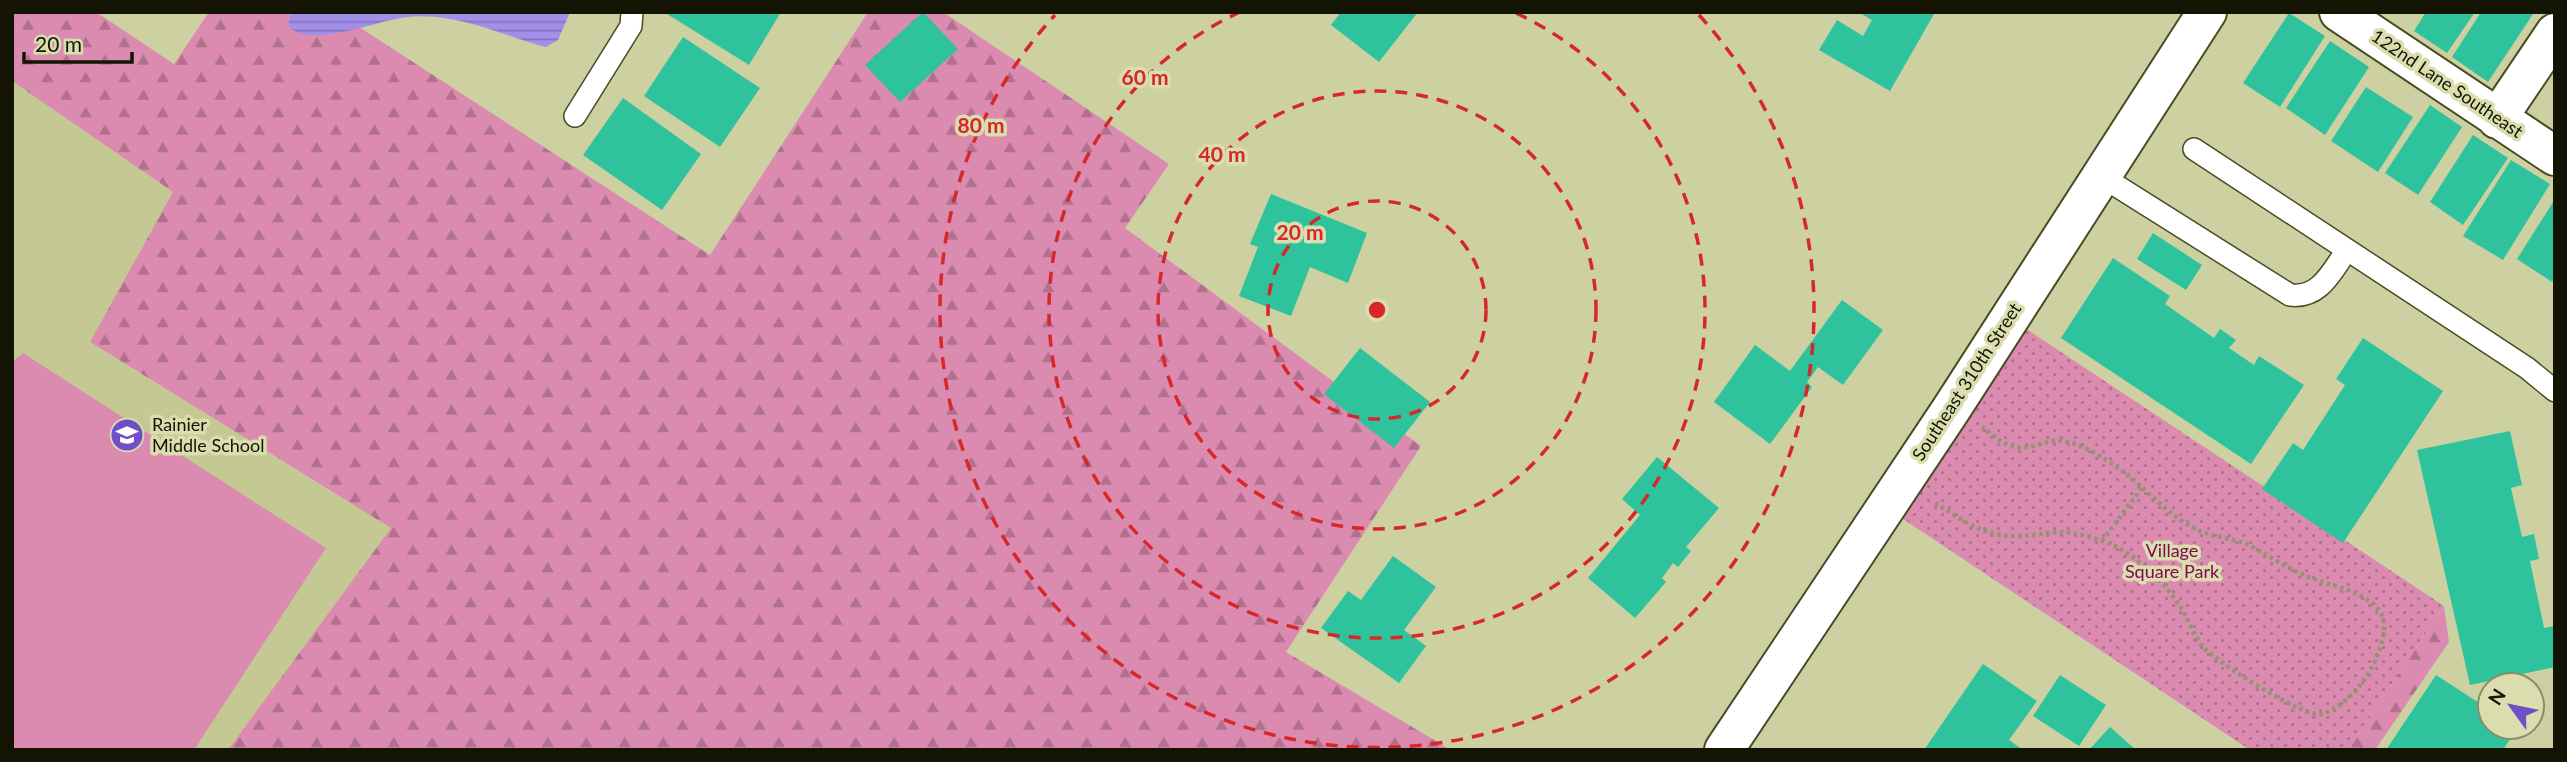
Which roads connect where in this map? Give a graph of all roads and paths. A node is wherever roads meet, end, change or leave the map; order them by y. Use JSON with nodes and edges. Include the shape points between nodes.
{"nodes":[{"id":1,"x":632,"y":12,"type":"edge"},
{"id":2,"x":2207,"y":12,"type":"edge"},
{"id":3,"x":2339,"y":12,"type":"edge"},
{"id":4,"x":2555,"y":33,"type":"edge"},
{"id":5,"x":575,"y":116,"type":"dead end"},
{"id":6,"x":2497,"y":118,"type":"junction"},
{"id":7,"x":2194,"y":149,"type":"dead end"},
{"id":8,"x":2555,"y":156,"type":"edge"},
{"id":9,"x":2101,"y":176,"type":"junction"},
{"id":10,"x":2347,"y":250,"type":"junction"},
{"id":11,"x":2555,"y":391,"type":"edge"},
{"id":12,"x":1952,"y":408,"type":"junction"},
{"id":13,"x":1902,"y":482,"type":"junction"},
{"id":14,"x":2142,"y":488,"type":"junction"},
{"id":15,"x":2102,"y":541,"type":"junction"},
{"id":16,"x":1724,"y":750,"type":"edge"}],
"edges":[{"from":1,"to":5,"type":"lane","via":[[631,26]]},
{"from":2,"to":9,"type":"street","name":"Southeast 310th Street"},
{"from":3,"to":6,"type":"street","name":"122nd Lane Southeast"},
{"from":4,"to":6,"type":"street"},
{"from":6,"to":8,"type":"street","name":"122nd Lane Southeast"},
{"from":7,"to":10,"type":"lane"},
{"from":9,"to":10,"type":"lane","via":[[2290,295],[2316,292]]},
{"from":9,"to":12,"type":"street","name":"Southeast 310th Street"},
{"from":10,"to":11,"type":"lane"},
{"from":12,"to":13,"type":"street","name":"Southeast 310th Street"},
{"from":12,"to":14,"type":"path","via":[[2007,444],[2033,447],[2063,439],[2082,446]]},
{"from":13,"to":15,"type":"path","via":[[1982,530],[2030,537],[2062,532]]},
{"from":13,"to":16,"type":"street","name":"Southeast 310th Street"},
{"from":14,"to":15,"type":"path"},
{"from":14,"to":15,"type":"path","via":[[2201,531],[2251,547],[2276,563],[2354,592],[2378,609],[2384,620],[2383,640],[2364,683],[2322,714],[2294,706],[2228,668],[2204,648],[2182,609],[2153,574]]}]}
